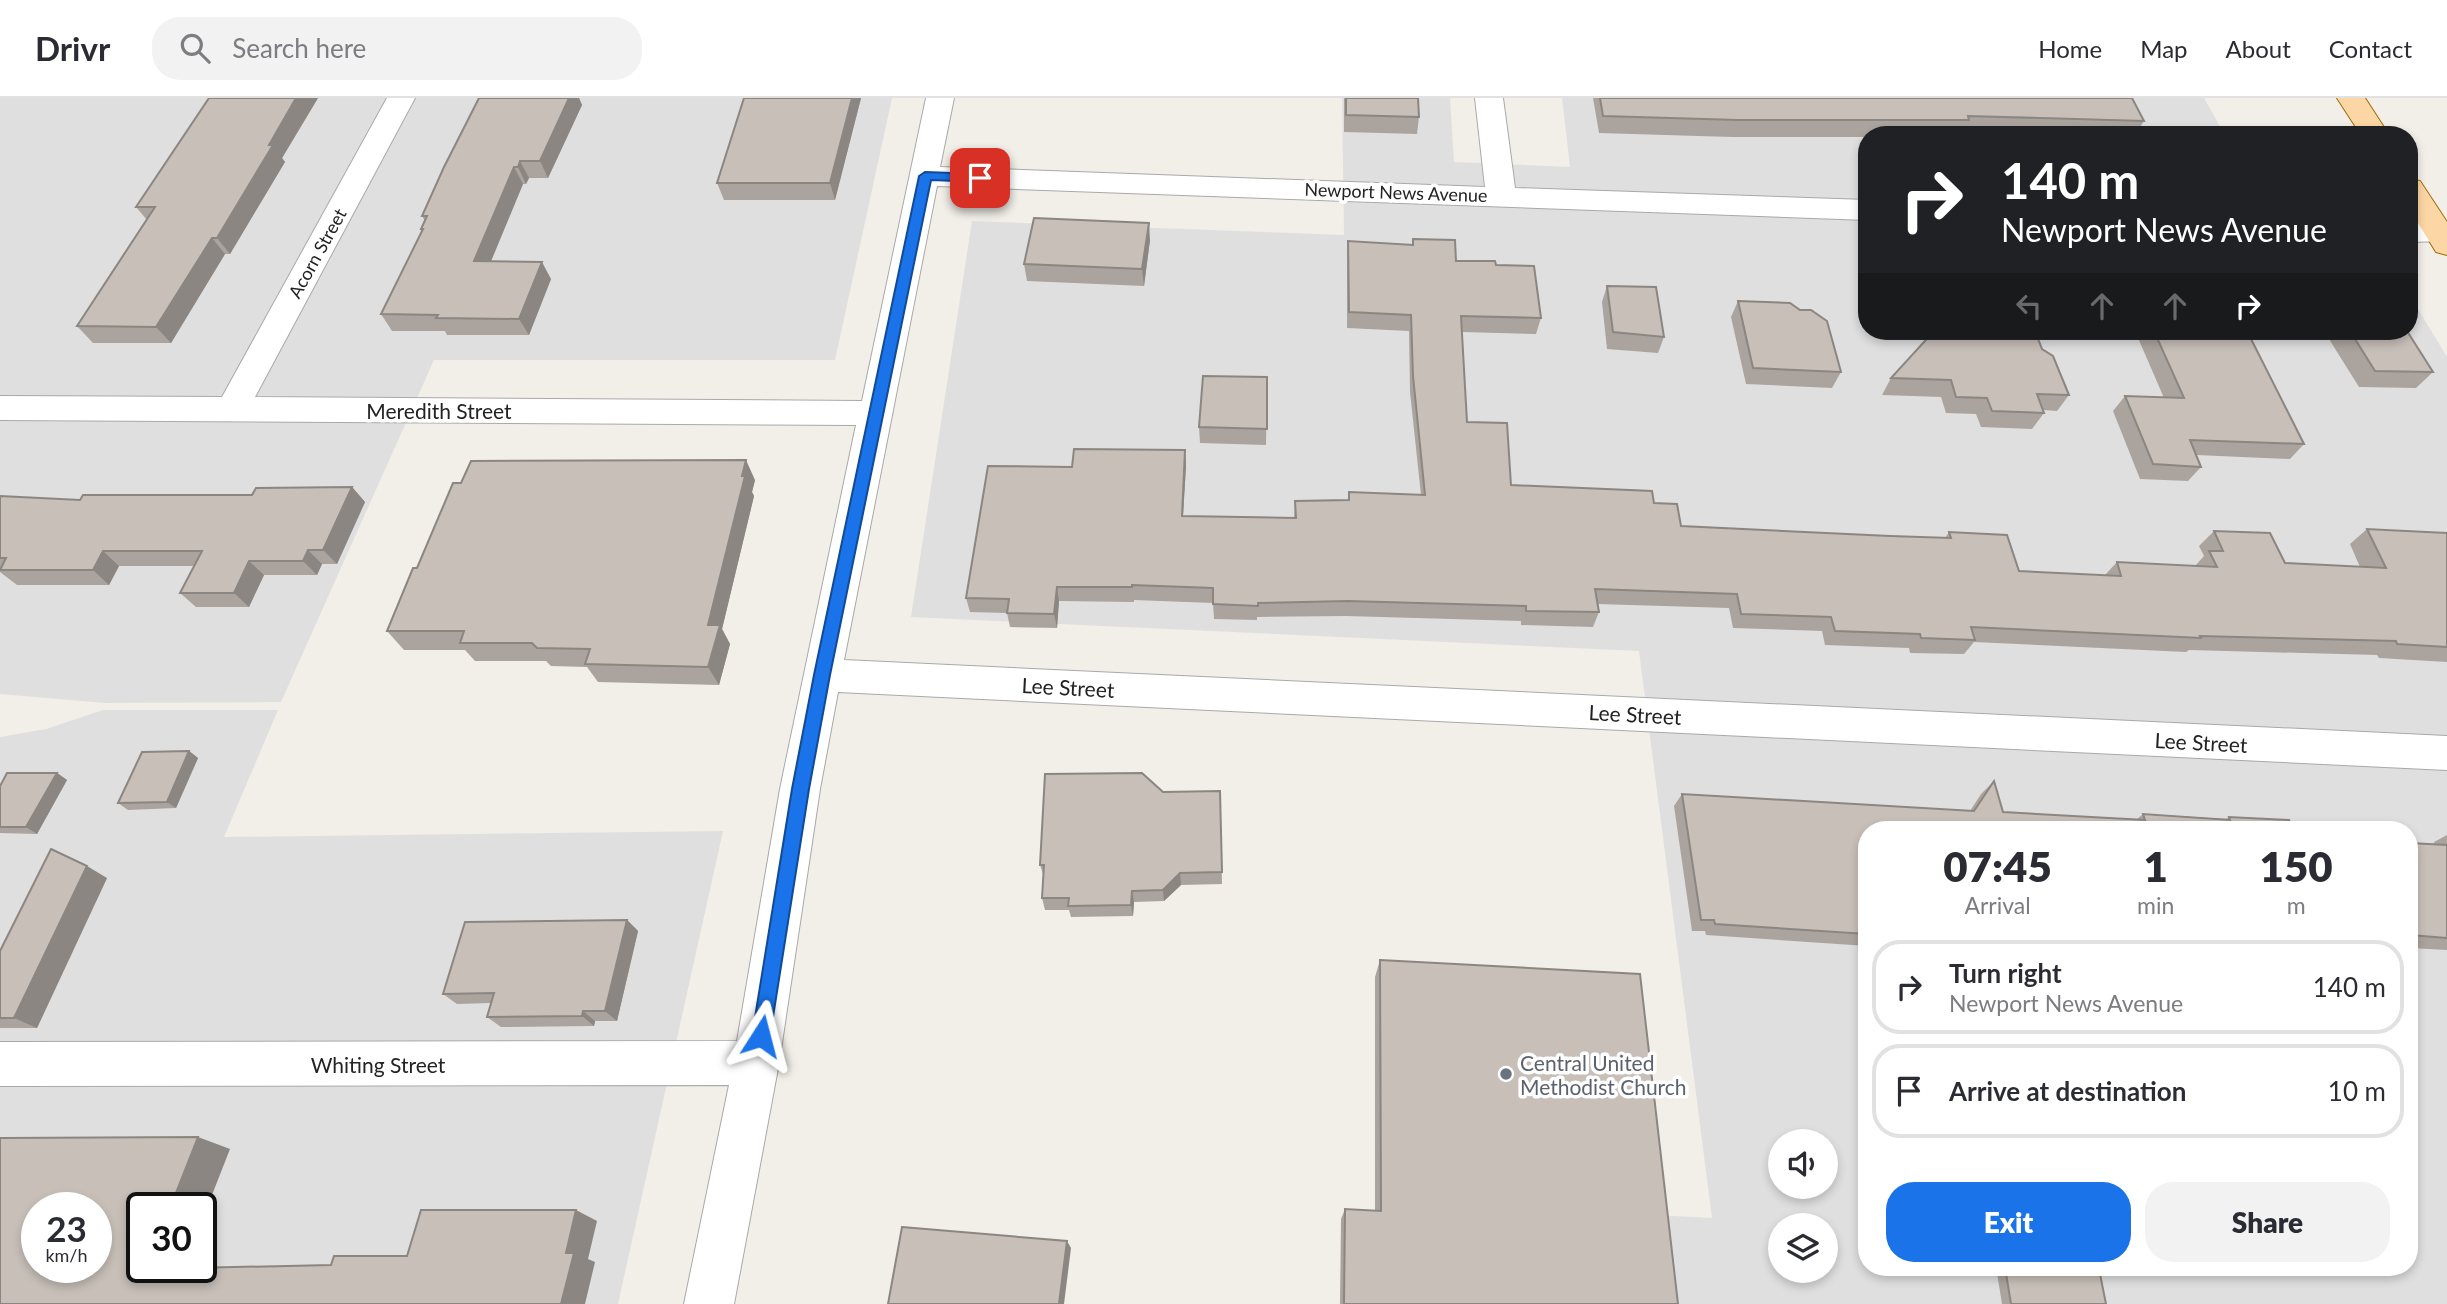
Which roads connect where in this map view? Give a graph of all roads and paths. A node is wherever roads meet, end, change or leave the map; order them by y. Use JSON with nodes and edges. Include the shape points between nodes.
{"nodes":[{"id":1,"x":401,"y":98,"type":"edge"},
{"id":2,"x":940,"y":98,"type":"edge"},
{"id":3,"x":1489,"y":98,"type":"edge"},
{"id":4,"x":2351,"y":98,"type":"edge"},
{"id":5,"x":2369,"y":126,"type":"edge"},
{"id":6,"x":925,"y":176,"type":"junction"},
{"id":7,"x":1501,"y":196,"type":"junction"},
{"id":8,"x":2418,"y":206,"type":"edge"},
{"id":9,"x":1858,"y":210,"type":"edge"},
{"id":10,"x":2432,"y":237,"type":"edge"},
{"id":11,"x":0,"y":408,"type":"edge"},
{"id":12,"x":232,"y":409,"type":"junction"},
{"id":13,"x":877,"y":413,"type":"junction"},
{"id":14,"x":822,"y":675,"type":"junction"},
{"id":15,"x":2447,"y":754,"type":"edge"},
{"id":16,"x":756,"y":1063,"type":"junction"},
{"id":17,"x":0,"y":1064,"type":"edge"},
{"id":18,"x":709,"y":1304,"type":"edge"}],
"edges":[{"from":1,"to":12,"type":"street","name":"Acorn Street"},
{"from":2,"to":6,"type":"street"},
{"from":3,"to":7,"type":"street"},
{"from":4,"to":5,"type":"main road"},
{"from":6,"to":7,"type":"street","name":"Newport News Avenue"},
{"from":6,"to":13,"type":"street"},
{"from":7,"to":9,"type":"street","name":"Newport News Avenue"},
{"from":8,"to":10,"type":"main road"},
{"from":11,"to":12,"type":"street","name":"Meredith Street"},
{"from":12,"to":13,"type":"street","name":"Meredith Street"},
{"from":13,"to":14,"type":"street"},
{"from":14,"to":15,"type":"street","name":"Lee Street"},
{"from":14,"to":16,"type":"street"},
{"from":16,"to":17,"type":"street","name":"Whiting Street"},
{"from":16,"to":18,"type":"street"}]}
